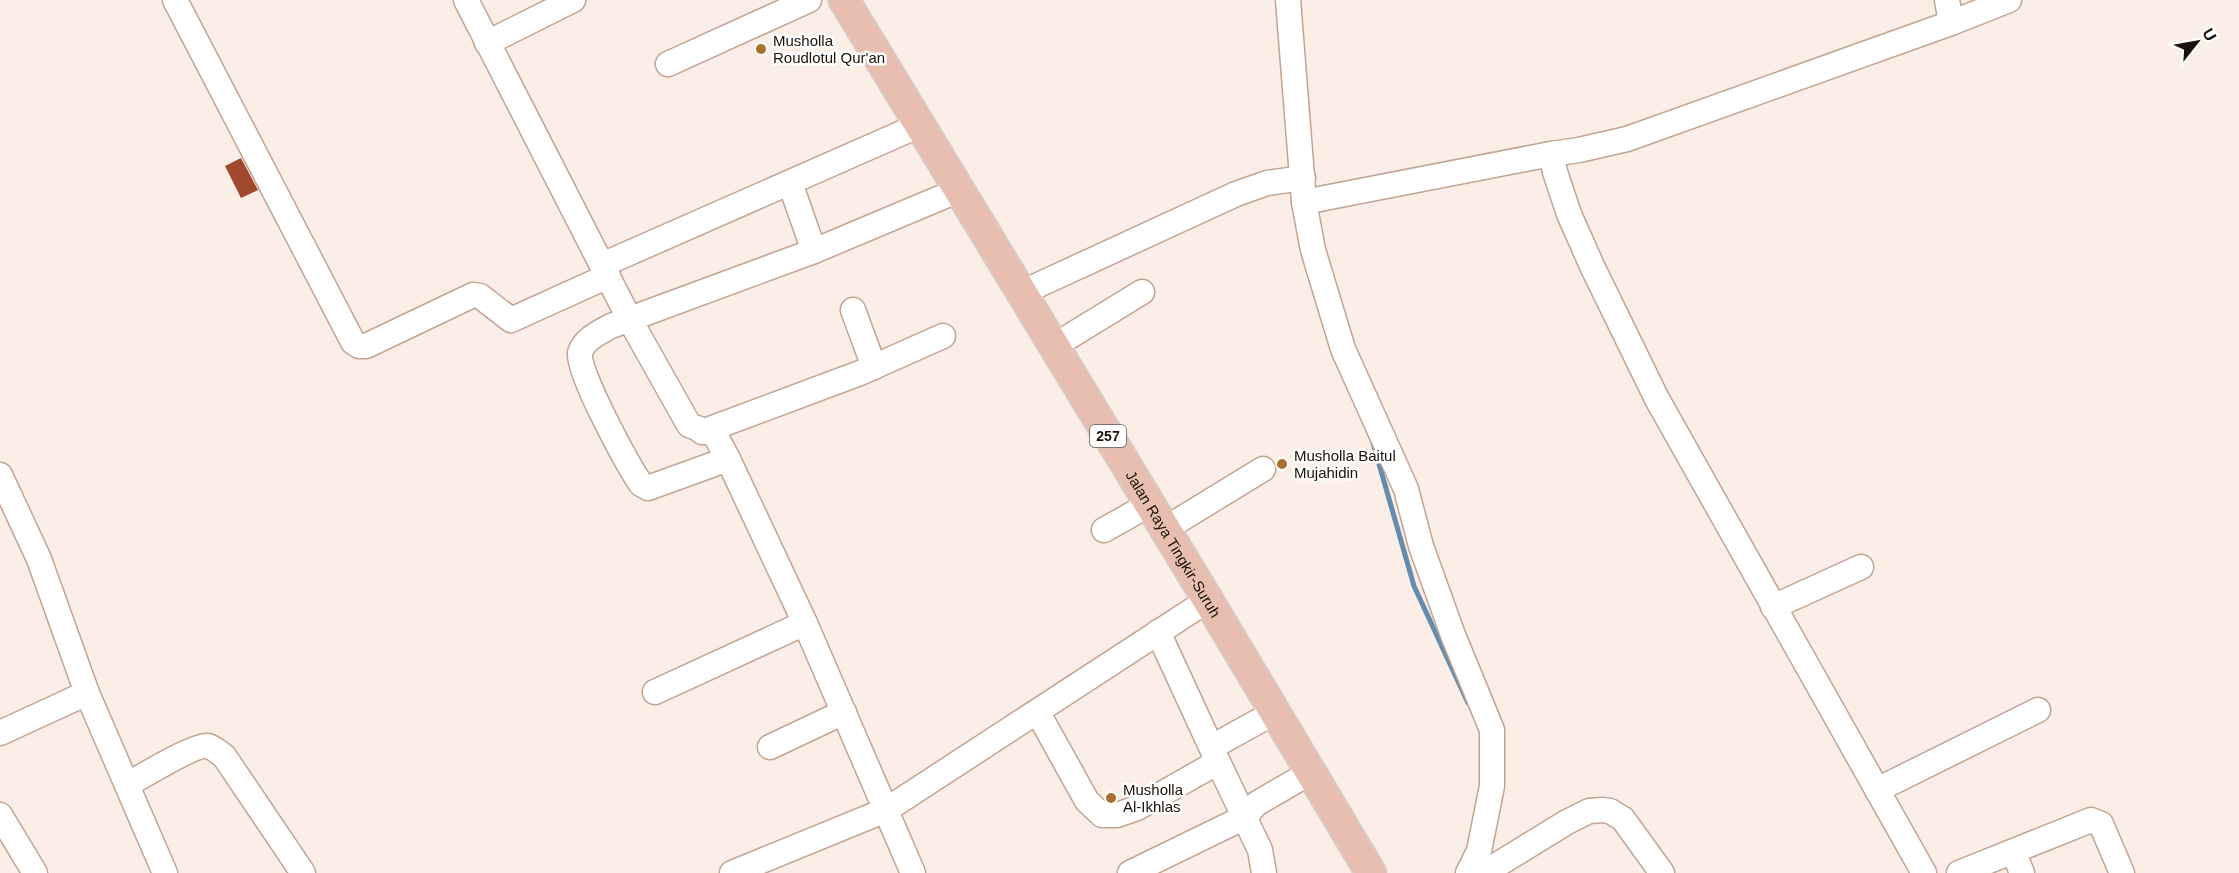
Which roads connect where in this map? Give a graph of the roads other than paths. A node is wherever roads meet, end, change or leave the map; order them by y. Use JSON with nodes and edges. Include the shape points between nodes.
{"nodes":[{"id":1,"x":175,"y":0,"type":"edge"},
{"id":2,"x":466,"y":0,"type":"edge"},
{"id":3,"x":573,"y":0,"type":"edge"},
{"id":4,"x":809,"y":0,"type":"edge"},
{"id":5,"x":844,"y":0,"type":"edge"},
{"id":6,"x":1288,"y":0,"type":"edge"},
{"id":7,"x":2009,"y":0,"type":"edge"},
{"id":8,"x":1949,"y":12,"type":"edge"},
{"id":9,"x":488,"y":43,"type":"junction"},
{"id":10,"x":669,"y":64,"type":"dead end"},
{"id":11,"x":920,"y":125,"type":"junction"},
{"id":12,"x":1551,"y":153,"type":"junction"},
{"id":13,"x":1295,"y":178,"type":"junction"},
{"id":14,"x":790,"y":183,"type":"junction"},
{"id":15,"x":959,"y":190,"type":"junction"},
{"id":16,"x":1304,"y":202,"type":"junction"},
{"id":17,"x":814,"y":251,"type":"junction"},
{"id":18,"x":605,"y":270,"type":"junction"},
{"id":19,"x":1142,"y":292,"type":"dead end"},
{"id":20,"x":1021,"y":293,"type":"junction"},
{"id":21,"x":853,"y":310,"type":"dead end"},
{"id":22,"x":630,"y":320,"type":"junction"},
{"id":23,"x":943,"y":336,"type":"dead end"},
{"id":24,"x":1054,"y":346,"type":"junction"},
{"id":25,"x":874,"y":367,"type":"junction"},
{"id":26,"x":702,"y":432,"type":"junction"},
{"id":27,"x":728,"y":459,"type":"junction"},
{"id":28,"x":1263,"y":469,"type":"dead end"},
{"id":29,"x":0,"y":475,"type":"edge"},
{"id":30,"x":1150,"y":504,"type":"junction"},
{"id":31,"x":1104,"y":530,"type":"dead end"},
{"id":32,"x":1165,"y":530,"type":"junction"},
{"id":33,"x":1861,"y":567,"type":"dead end"},
{"id":34,"x":1208,"y":600,"type":"junction"},
{"id":35,"x":1773,"y":607,"type":"junction"},
{"id":36,"x":805,"y":623,"type":"junction"},
{"id":37,"x":1158,"y":632,"type":"junction"},
{"id":38,"x":655,"y":692,"type":"dead end"},
{"id":39,"x":87,"y":693,"type":"junction"},
{"id":40,"x":2038,"y":710,"type":"dead end"},
{"id":41,"x":844,"y":712,"type":"junction"},
{"id":42,"x":1275,"y":712,"type":"junction"},
{"id":43,"x":1038,"y":713,"type":"junction"},
{"id":44,"x":0,"y":733,"type":"edge"},
{"id":45,"x":771,"y":747,"type":"dead end"},
{"id":46,"x":1215,"y":754,"type":"junction"},
{"id":47,"x":1311,"y":772,"type":"junction"},
{"id":48,"x":127,"y":785,"type":"junction"},
{"id":49,"x":1877,"y":790,"type":"junction"},
{"id":50,"x":886,"y":810,"type":"junction"},
{"id":51,"x":0,"y":815,"type":"edge"},
{"id":52,"x":1245,"y":818,"type":"junction"},
{"id":53,"x":2018,"y":863,"type":"edge"},
{"id":54,"x":1922,"y":872,"type":"edge"},
{"id":55,"x":35,"y":873,"type":"edge"},
{"id":56,"x":165,"y":873,"type":"edge"},
{"id":57,"x":303,"y":873,"type":"edge"},
{"id":58,"x":732,"y":873,"type":"edge"},
{"id":59,"x":914,"y":873,"type":"edge"},
{"id":60,"x":1130,"y":873,"type":"edge"},
{"id":61,"x":1264,"y":873,"type":"edge"},
{"id":62,"x":1371,"y":873,"type":"edge"},
{"id":63,"x":1468,"y":873,"type":"edge"},
{"id":64,"x":1484,"y":873,"type":"edge"},
{"id":65,"x":1662,"y":873,"type":"edge"},
{"id":66,"x":1959,"y":873,"type":"edge"},
{"id":67,"x":2122,"y":873,"type":"edge"}],
"edges":[{"from":1,"to":18,"type":"street","via":[[353,342],[359,346],[473,295],[511,320]]},
{"from":2,"to":9,"type":"street"},
{"from":3,"to":9,"type":"street"},
{"from":4,"to":10,"type":"street"},
{"from":5,"to":11,"type":"main road","name":"Jalan Raya Tingkir-Suruh","number":"257"},
{"from":6,"to":13,"type":"street"},
{"from":7,"to":8,"type":"street"},
{"from":8,"to":12,"type":"street","via":[[1627,139]]},
{"from":9,"to":18,"type":"street"},
{"from":11,"to":14,"type":"street"},
{"from":11,"to":15,"type":"main road","name":"Jalan Raya Tingkir-Suruh","number":"257"},
{"from":12,"to":16,"type":"street"},
{"from":12,"to":35,"type":"street","via":[[1569,214],[1657,399]]},
{"from":13,"to":16,"type":"street"},
{"from":13,"to":20,"type":"street","via":[[1236,194]]},
{"from":14,"to":17,"type":"street"},
{"from":14,"to":18,"type":"street"},
{"from":15,"to":17,"type":"street"},
{"from":15,"to":20,"type":"main road","name":"Jalan Raya Tingkir-Suruh","number":"257"},
{"from":16,"to":63,"type":"street","via":[[1313,250],[1342,349],[1406,489],[1420,546],[1492,730],[1492,786],[1479,851]]},
{"from":17,"to":22,"type":"street"},
{"from":18,"to":22,"type":"street"},
{"from":19,"to":24,"type":"street"},
{"from":20,"to":24,"type":"main road","name":"Jalan Raya Tingkir-Suruh","number":"257"},
{"from":21,"to":25,"type":"street"},
{"from":22,"to":26,"type":"street","via":[[689,425]]},
{"from":22,"to":27,"type":"street","via":[[591,338],[580,354],[596,401],[641,484],[648,488]]},
{"from":23,"to":25,"type":"street"},
{"from":24,"to":30,"type":"main road","name":"Jalan Raya Tingkir-Suruh","number":"257"},
{"from":25,"to":26,"type":"street"},
{"from":26,"to":27,"type":"street","via":[[715,435]]},
{"from":27,"to":36,"type":"street"},
{"from":28,"to":32,"type":"street"},
{"from":29,"to":39,"type":"street","via":[[39,559]]},
{"from":30,"to":31,"type":"street"},
{"from":30,"to":32,"type":"main road","name":"Jalan Raya Tingkir-Suruh","number":"257"},
{"from":32,"to":34,"type":"main road","name":"Jalan Raya Tingkir-Suruh","number":"257"},
{"from":33,"to":35,"type":"street"},
{"from":34,"to":37,"type":"street"},
{"from":34,"to":42,"type":"main road","name":"Jalan Raya Tingkir-Suruh","number":"257"},
{"from":35,"to":49,"type":"street"},
{"from":36,"to":38,"type":"street"},
{"from":36,"to":41,"type":"street"},
{"from":37,"to":43,"type":"street"},
{"from":37,"to":46,"type":"street"},
{"from":39,"to":44,"type":"street"},
{"from":39,"to":48,"type":"street"},
{"from":40,"to":49,"type":"street"},
{"from":41,"to":45,"type":"street"},
{"from":41,"to":50,"type":"street"},
{"from":42,"to":46,"type":"street"},
{"from":42,"to":47,"type":"main road","name":"Jalan Raya Tingkir-Suruh","number":"257"},
{"from":43,"to":46,"type":"street","via":[[1087,801],[1102,815],[1137,808]]},
{"from":43,"to":50,"type":"street"},
{"from":46,"to":52,"type":"street"},
{"from":47,"to":52,"type":"street","via":[[1256,804]]},
{"from":47,"to":62,"type":"main road","name":"Jalan Raya Tingkir-Suruh","number":"257"},
{"from":48,"to":56,"type":"street"},
{"from":48,"to":57,"type":"street","via":[[182,755],[209,746],[224,756]]},
{"from":49,"to":54,"type":"street"},
{"from":50,"to":58,"type":"street"},
{"from":50,"to":59,"type":"street"},
{"from":51,"to":55,"type":"street"},
{"from":52,"to":60,"type":"street"},
{"from":52,"to":61,"type":"street","via":[[1260,850]]},
{"from":53,"to":66,"type":"street"},
{"from":53,"to":67,"type":"street","via":[[2095,820],[2101,824]]},
{"from":64,"to":65,"type":"street","via":[[1567,822],[1589,811],[1603,810],[1623,819]]}]}
